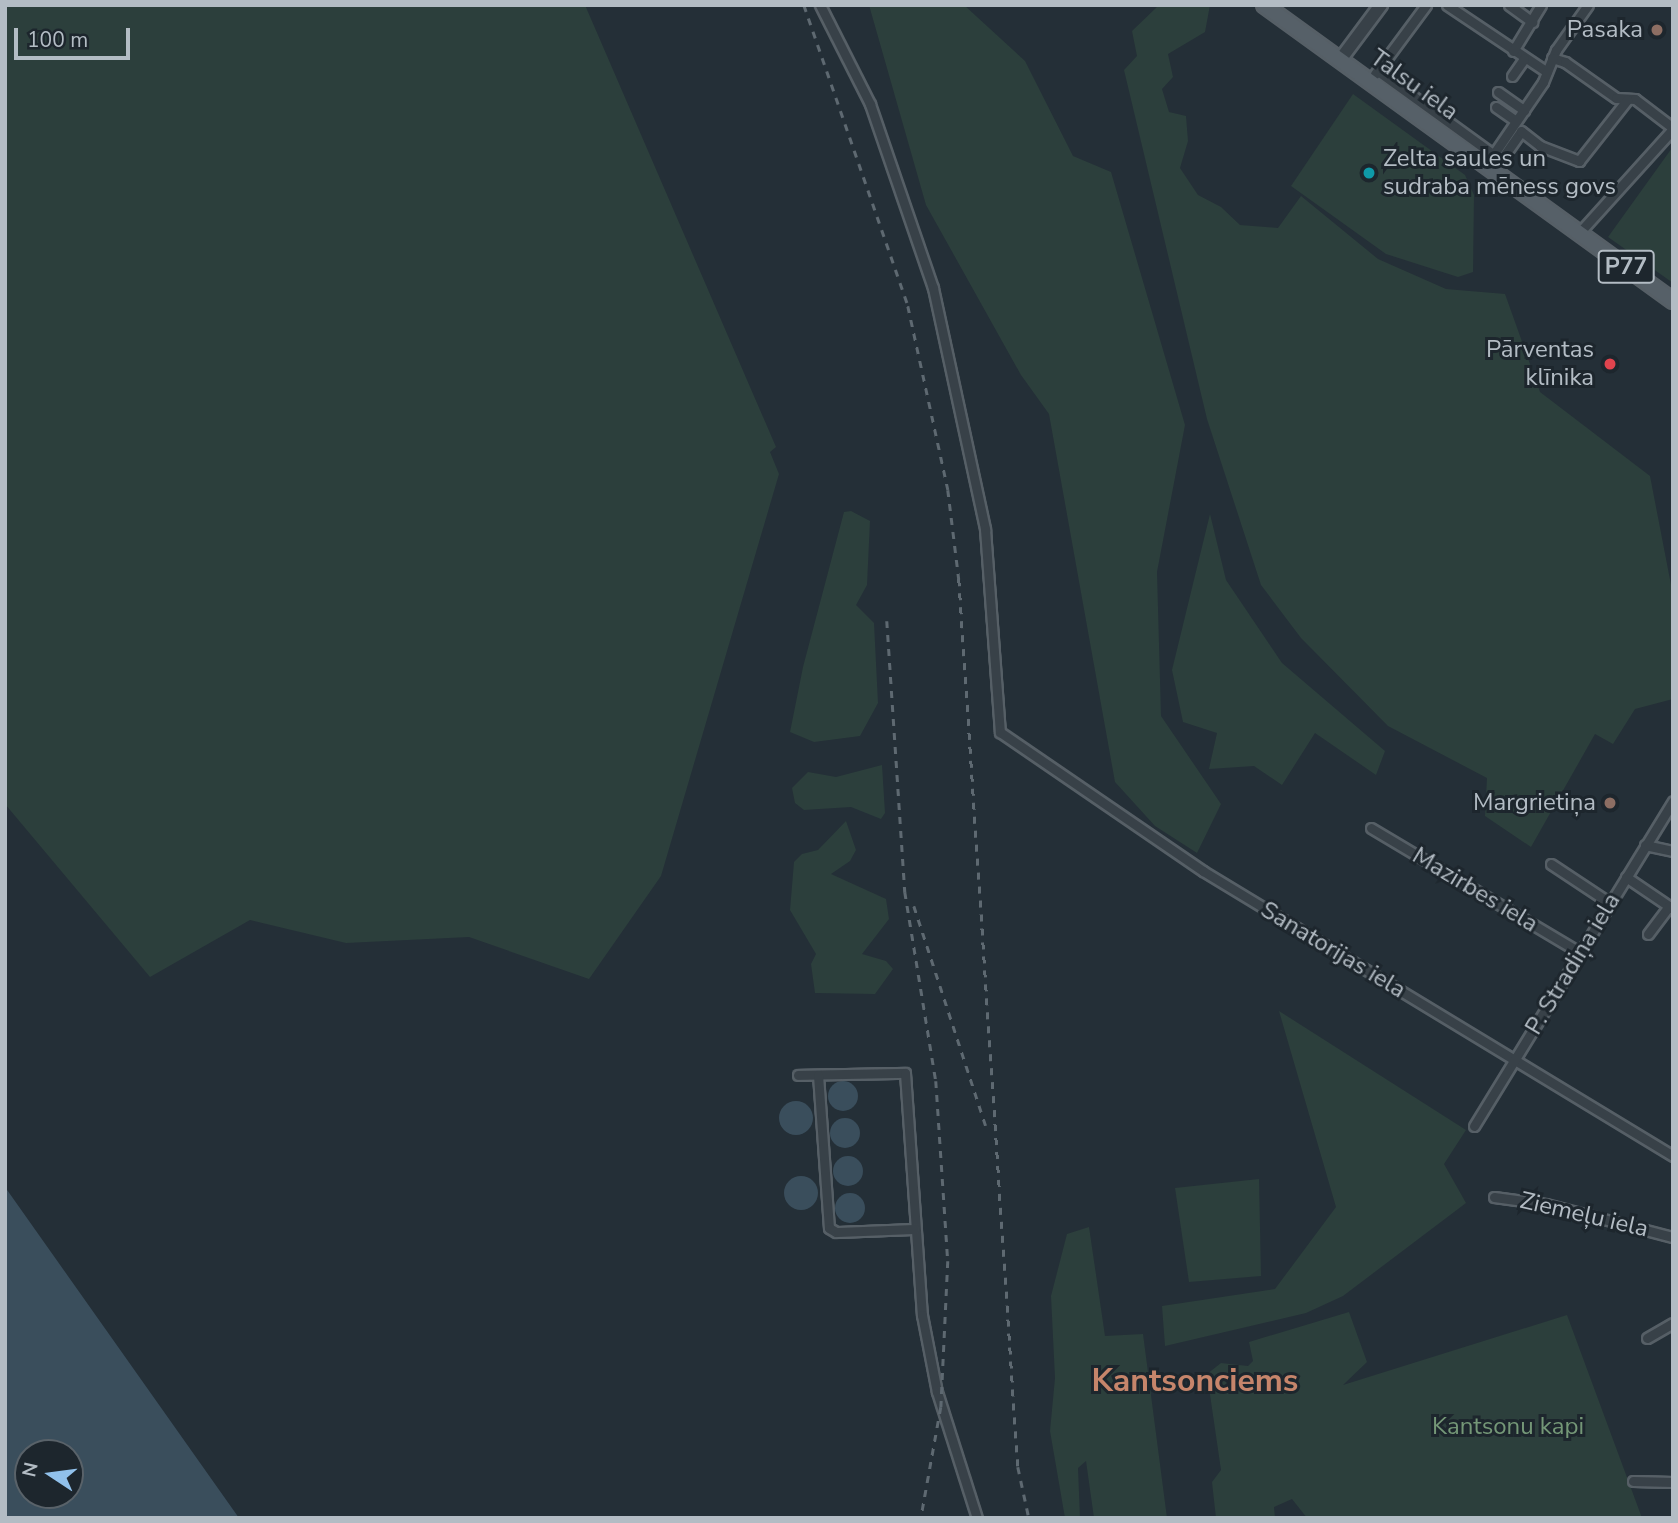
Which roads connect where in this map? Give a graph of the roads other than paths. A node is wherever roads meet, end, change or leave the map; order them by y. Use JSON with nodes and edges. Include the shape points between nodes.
{"nodes":[{"id":1,"x":820,"y":5,"type":"edge"},
{"id":2,"x":1264,"y":5,"type":"edge"},
{"id":3,"x":1381,"y":5,"type":"edge"},
{"id":4,"x":1426,"y":5,"type":"edge"},
{"id":5,"x":1447,"y":5,"type":"edge"},
{"id":6,"x":1509,"y":5,"type":"edge"},
{"id":7,"x":1541,"y":5,"type":"edge"},
{"id":8,"x":1588,"y":5,"type":"edge"},
{"id":9,"x":1532,"y":22,"type":"junction"},
{"id":10,"x":1513,"y":51,"type":"junction"},
{"id":11,"x":1552,"y":58,"type":"junction"},
{"id":12,"x":1524,"y":59,"type":"junction"},
{"id":13,"x":1340,"y":60,"type":"junction"},
{"id":14,"x":1547,"y":72,"type":"junction"},
{"id":15,"x":1374,"y":76,"type":"junction"},
{"id":16,"x":1512,"y":76,"type":"dead end"},
{"id":17,"x":1498,"y":92,"type":"dead end"},
{"id":18,"x":1627,"y":100,"type":"junction"},
{"id":19,"x":1496,"y":107,"type":"dead end"},
{"id":20,"x":1524,"y":110,"type":"junction"},
{"id":21,"x":1517,"y":126,"type":"junction"},
{"id":22,"x":1673,"y":128,"type":"edge"},
{"id":23,"x":1670,"y":141,"type":"edge"},
{"id":24,"x":1490,"y":160,"type":"junction"},
{"id":25,"x":1579,"y":233,"type":"junction"},
{"id":26,"x":1673,"y":301,"type":"edge"},
{"id":27,"x":1673,"y":801,"type":"edge"},
{"id":28,"x":1669,"y":814,"type":"edge"},
{"id":29,"x":1371,"y":828,"type":"dead end"},
{"id":30,"x":1645,"y":845,"type":"junction"},
{"id":31,"x":1673,"y":851,"type":"edge"},
{"id":32,"x":1551,"y":864,"type":"dead end"},
{"id":33,"x":1626,"y":877,"type":"junction"},
{"id":34,"x":1610,"y":904,"type":"junction"},
{"id":35,"x":1671,"y":908,"type":"edge"},
{"id":36,"x":1648,"y":934,"type":"dead end"},
{"id":37,"x":1579,"y":952,"type":"junction"},
{"id":38,"x":1515,"y":1060,"type":"junction"},
{"id":39,"x":798,"y":1075,"type":"dead end"},
{"id":40,"x":818,"y":1075,"type":"junction"},
{"id":41,"x":1474,"y":1126,"type":"dead end"},
{"id":42,"x":1673,"y":1156,"type":"edge"},
{"id":43,"x":1494,"y":1197,"type":"dead end"},
{"id":44,"x":915,"y":1229,"type":"junction"},
{"id":45,"x":1673,"y":1237,"type":"edge"},
{"id":46,"x":1673,"y":1323,"type":"edge"},
{"id":47,"x":1647,"y":1338,"type":"dead end"},
{"id":48,"x":1633,"y":1481,"type":"dead end"},
{"id":49,"x":1673,"y":1482,"type":"edge"},
{"id":50,"x":977,"y":1518,"type":"edge"}],
"edges":[{"from":1,"to":38,"type":"street","name":"Sanatorijas iela","via":[[870,104],[933,288],[985,530],[1000,732],[1203,871]]},
{"from":2,"to":13,"type":"main road","name":"Talsu iela","number":"P77"},
{"from":3,"to":13,"type":"street"},
{"from":4,"to":15,"type":"street"},
{"from":5,"to":10,"type":"street"},
{"from":6,"to":9,"type":"street"},
{"from":7,"to":9,"type":"street"},
{"from":8,"to":11,"type":"street"},
{"from":9,"to":10,"type":"street"},
{"from":10,"to":12,"type":"street"},
{"from":11,"to":14,"type":"street"},
{"from":11,"to":18,"type":"street","via":[[1616,98]]},
{"from":12,"to":14,"type":"street"},
{"from":12,"to":16,"type":"street"},
{"from":13,"to":15,"type":"main road","name":"Talsu iela","number":"P77"},
{"from":14,"to":20,"type":"street"},
{"from":15,"to":24,"type":"main road","name":"Talsu iela","number":"P77"},
{"from":17,"to":20,"type":"street"},
{"from":18,"to":21,"type":"street","via":[[1579,160],[1540,146]]},
{"from":18,"to":22,"type":"street","via":[[1635,99]]},
{"from":19,"to":21,"type":"street"},
{"from":20,"to":21,"type":"street"},
{"from":21,"to":24,"type":"street"},
{"from":22,"to":23,"type":"street"},
{"from":23,"to":25,"type":"street"},
{"from":24,"to":25,"type":"main road","name":"Talsu iela","number":"P77"},
{"from":25,"to":26,"type":"main road","name":"Talsu iela","number":"P77"},
{"from":27,"to":28,"type":"street","name":"P. Stradiņa iela"},
{"from":28,"to":30,"type":"street","name":"P. Stradiņa iela"},
{"from":29,"to":37,"type":"street","name":"Mazirbes iela"},
{"from":30,"to":31,"type":"street"},
{"from":30,"to":33,"type":"street","name":"P. Stradiņa iela"},
{"from":32,"to":34,"type":"street"},
{"from":33,"to":34,"type":"street","name":"P. Stradiņa iela"},
{"from":33,"to":35,"type":"street"},
{"from":34,"to":37,"type":"street","name":"P. Stradiņa iela"},
{"from":35,"to":36,"type":"street"},
{"from":37,"to":38,"type":"street","name":"P. Stradiņa iela"},
{"from":38,"to":41,"type":"street","name":"P. Stradiņa iela"},
{"from":38,"to":42,"type":"street","name":"Sanatorijas iela"},
{"from":39,"to":40,"type":"street"},
{"from":40,"to":44,"type":"street","via":[[829,1228],[836,1232]]},
{"from":40,"to":44,"type":"street","via":[[905,1073]]},
{"from":43,"to":45,"type":"street","name":"Ziemeļu iela","via":[[1546,1203]]},
{"from":44,"to":50,"type":"street","via":[[933,1378]]},
{"from":46,"to":47,"type":"street"},
{"from":48,"to":49,"type":"street"}]}
